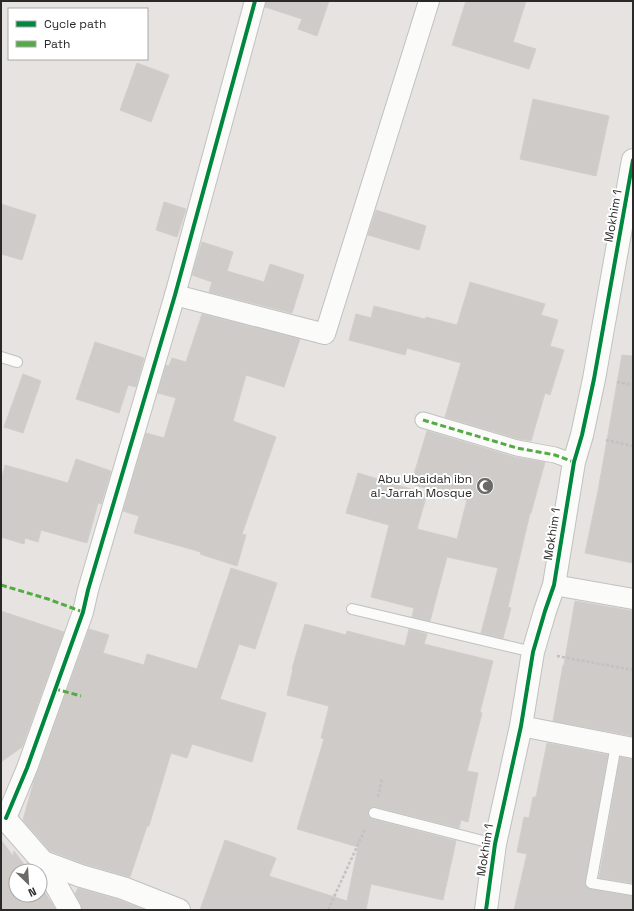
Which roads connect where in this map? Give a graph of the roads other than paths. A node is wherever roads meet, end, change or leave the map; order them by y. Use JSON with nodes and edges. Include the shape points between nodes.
{"nodes":[{"id":1,"x":256,"y":1,"type":"edge"},
{"id":2,"x":429,"y":1,"type":"edge"},
{"id":3,"x":633,"y":160,"type":"edge"},
{"id":4,"x":174,"y":295,"type":"junction"},
{"id":5,"x":1,"y":357,"type":"edge"},
{"id":6,"x":17,"y":362,"type":"dead end"},
{"id":7,"x":424,"y":420,"type":"dead end"},
{"id":8,"x":574,"y":462,"type":"junction"},
{"id":9,"x":554,"y":585,"type":"junction"},
{"id":10,"x":633,"y":599,"type":"edge"},
{"id":11,"x":352,"y":609,"type":"dead end"},
{"id":12,"x":533,"y":652,"type":"junction"},
{"id":13,"x":521,"y":726,"type":"junction"},
{"id":14,"x":624,"y":747,"type":"edge"},
{"id":15,"x":374,"y":813,"type":"road end"},
{"id":16,"x":4,"y":816,"type":"edge"},
{"id":17,"x":495,"y":844,"type":"junction"},
{"id":18,"x":43,"y":862,"type":"junction"},
{"id":19,"x":633,"y":890,"type":"edge"},
{"id":20,"x":70,"y":910,"type":"edge"},
{"id":21,"x":180,"y":910,"type":"edge"},
{"id":22,"x":486,"y":910,"type":"edge"}],
"edges":[{"from":1,"to":4,"type":"street"},
{"from":2,"to":4,"type":"street","via":[[325,334]]},
{"from":3,"to":8,"type":"street","name":"Mokhim 1","via":[[603,336]]},
{"from":4,"to":16,"type":"street","via":[[83,612],[27,768]]},
{"from":5,"to":6,"type":"lane"},
{"from":7,"to":8,"type":"street"},
{"from":8,"to":9,"type":"street","name":"Mokhim 1"},
{"from":9,"to":10,"type":"street"},
{"from":9,"to":12,"type":"street","name":"Mokhim 1"},
{"from":11,"to":12,"type":"lane"},
{"from":12,"to":13,"type":"street","name":"Mokhim 1"},
{"from":13,"to":14,"type":"street"},
{"from":13,"to":17,"type":"street","name":"Mokhim 1"},
{"from":14,"to":19,"type":"lane","via":[[591,883]]},
{"from":15,"to":17,"type":"lane"},
{"from":16,"to":18,"type":"street"},
{"from":17,"to":22,"type":"street","name":"Mokhim 1"},
{"from":18,"to":20,"type":"street"},
{"from":18,"to":21,"type":"street"}]}
